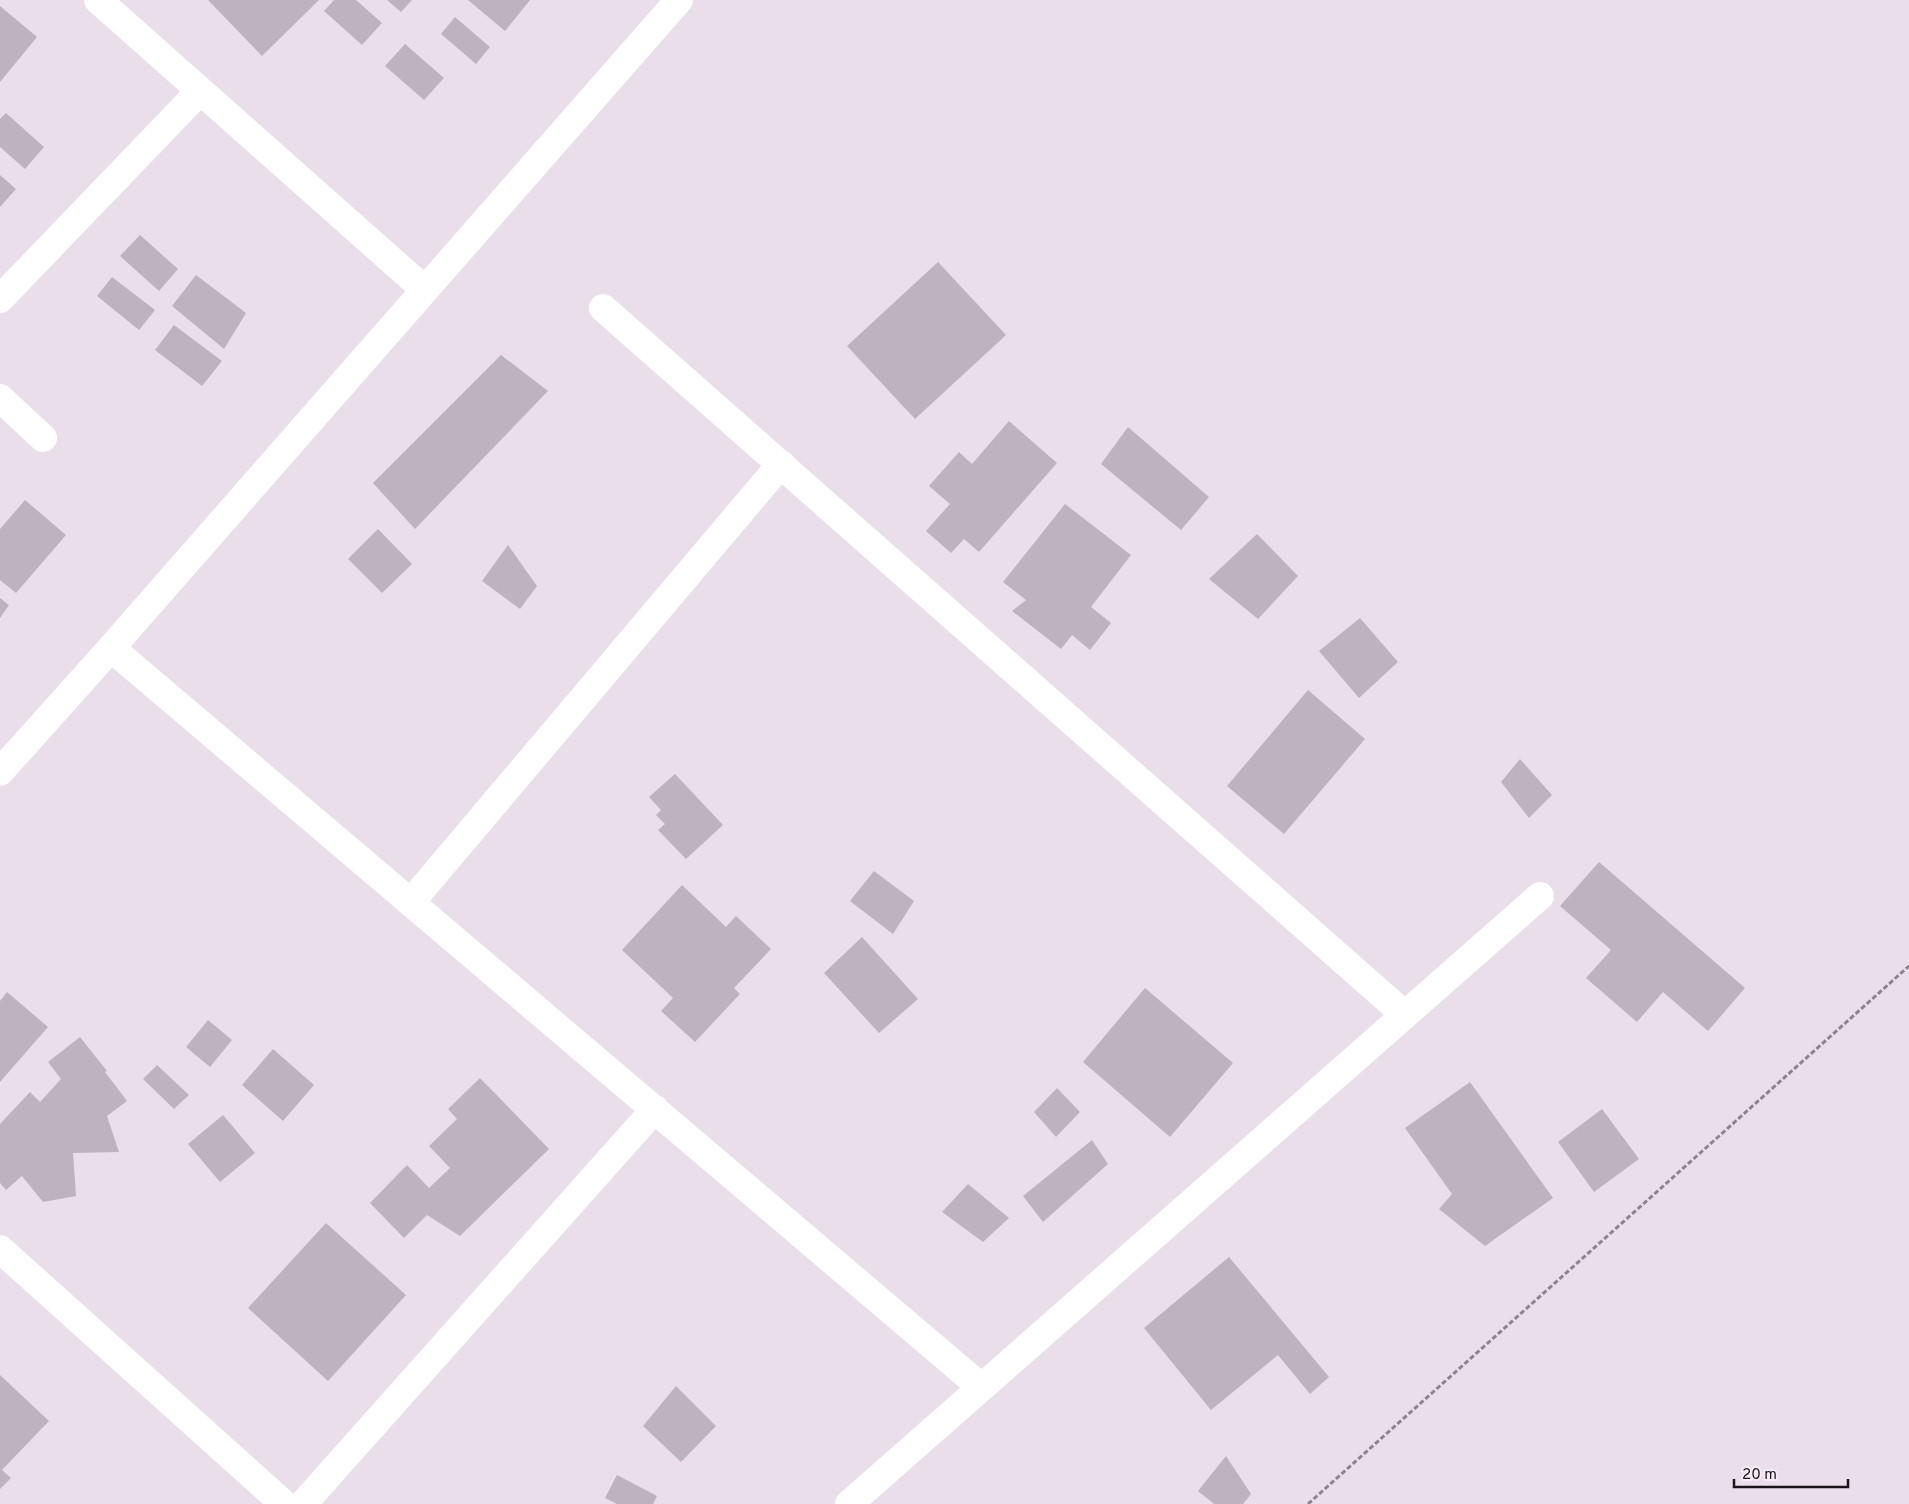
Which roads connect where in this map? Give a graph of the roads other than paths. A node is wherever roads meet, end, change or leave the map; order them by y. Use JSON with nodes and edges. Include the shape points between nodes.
{"nodes":[{"id":1,"x":98,"y":0,"type":"edge"},
{"id":2,"x":679,"y":0,"type":"edge"},
{"id":3,"x":200,"y":91,"type":"junction"},
{"id":4,"x":425,"y":290,"type":"junction"},
{"id":5,"x":0,"y":299,"type":"edge"},
{"id":6,"x":603,"y":308,"type":"dead end"},
{"id":7,"x":0,"y":398,"type":"edge"},
{"id":8,"x":43,"y":438,"type":"dead end"},
{"id":9,"x":781,"y":464,"type":"junction"},
{"id":10,"x":111,"y":648,"type":"junction"},
{"id":11,"x":0,"y":772,"type":"edge"},
{"id":12,"x":1540,"y":896,"type":"dead end"},
{"id":13,"x":410,"y":902,"type":"junction"},
{"id":14,"x":1404,"y":1014,"type":"junction"},
{"id":15,"x":654,"y":1109,"type":"junction"},
{"id":16,"x":0,"y":1249,"type":"edge"},
{"id":17,"x":981,"y":1387,"type":"junction"},
{"id":18,"x":284,"y":1504,"type":"edge"},
{"id":19,"x":303,"y":1504,"type":"edge"},
{"id":20,"x":850,"y":1504,"type":"edge"}],
"edges":[{"from":1,"to":3,"type":"street"},
{"from":2,"to":4,"type":"street"},
{"from":3,"to":4,"type":"street"},
{"from":3,"to":5,"type":"street"},
{"from":4,"to":10,"type":"street"},
{"from":6,"to":9,"type":"street"},
{"from":7,"to":8,"type":"street"},
{"from":9,"to":13,"type":"street"},
{"from":9,"to":14,"type":"street"},
{"from":10,"to":11,"type":"street"},
{"from":10,"to":13,"type":"street"},
{"from":12,"to":14,"type":"street"},
{"from":13,"to":15,"type":"street"},
{"from":14,"to":17,"type":"street"},
{"from":15,"to":17,"type":"street"},
{"from":15,"to":19,"type":"street"},
{"from":16,"to":18,"type":"street"},
{"from":17,"to":20,"type":"street"}]}
